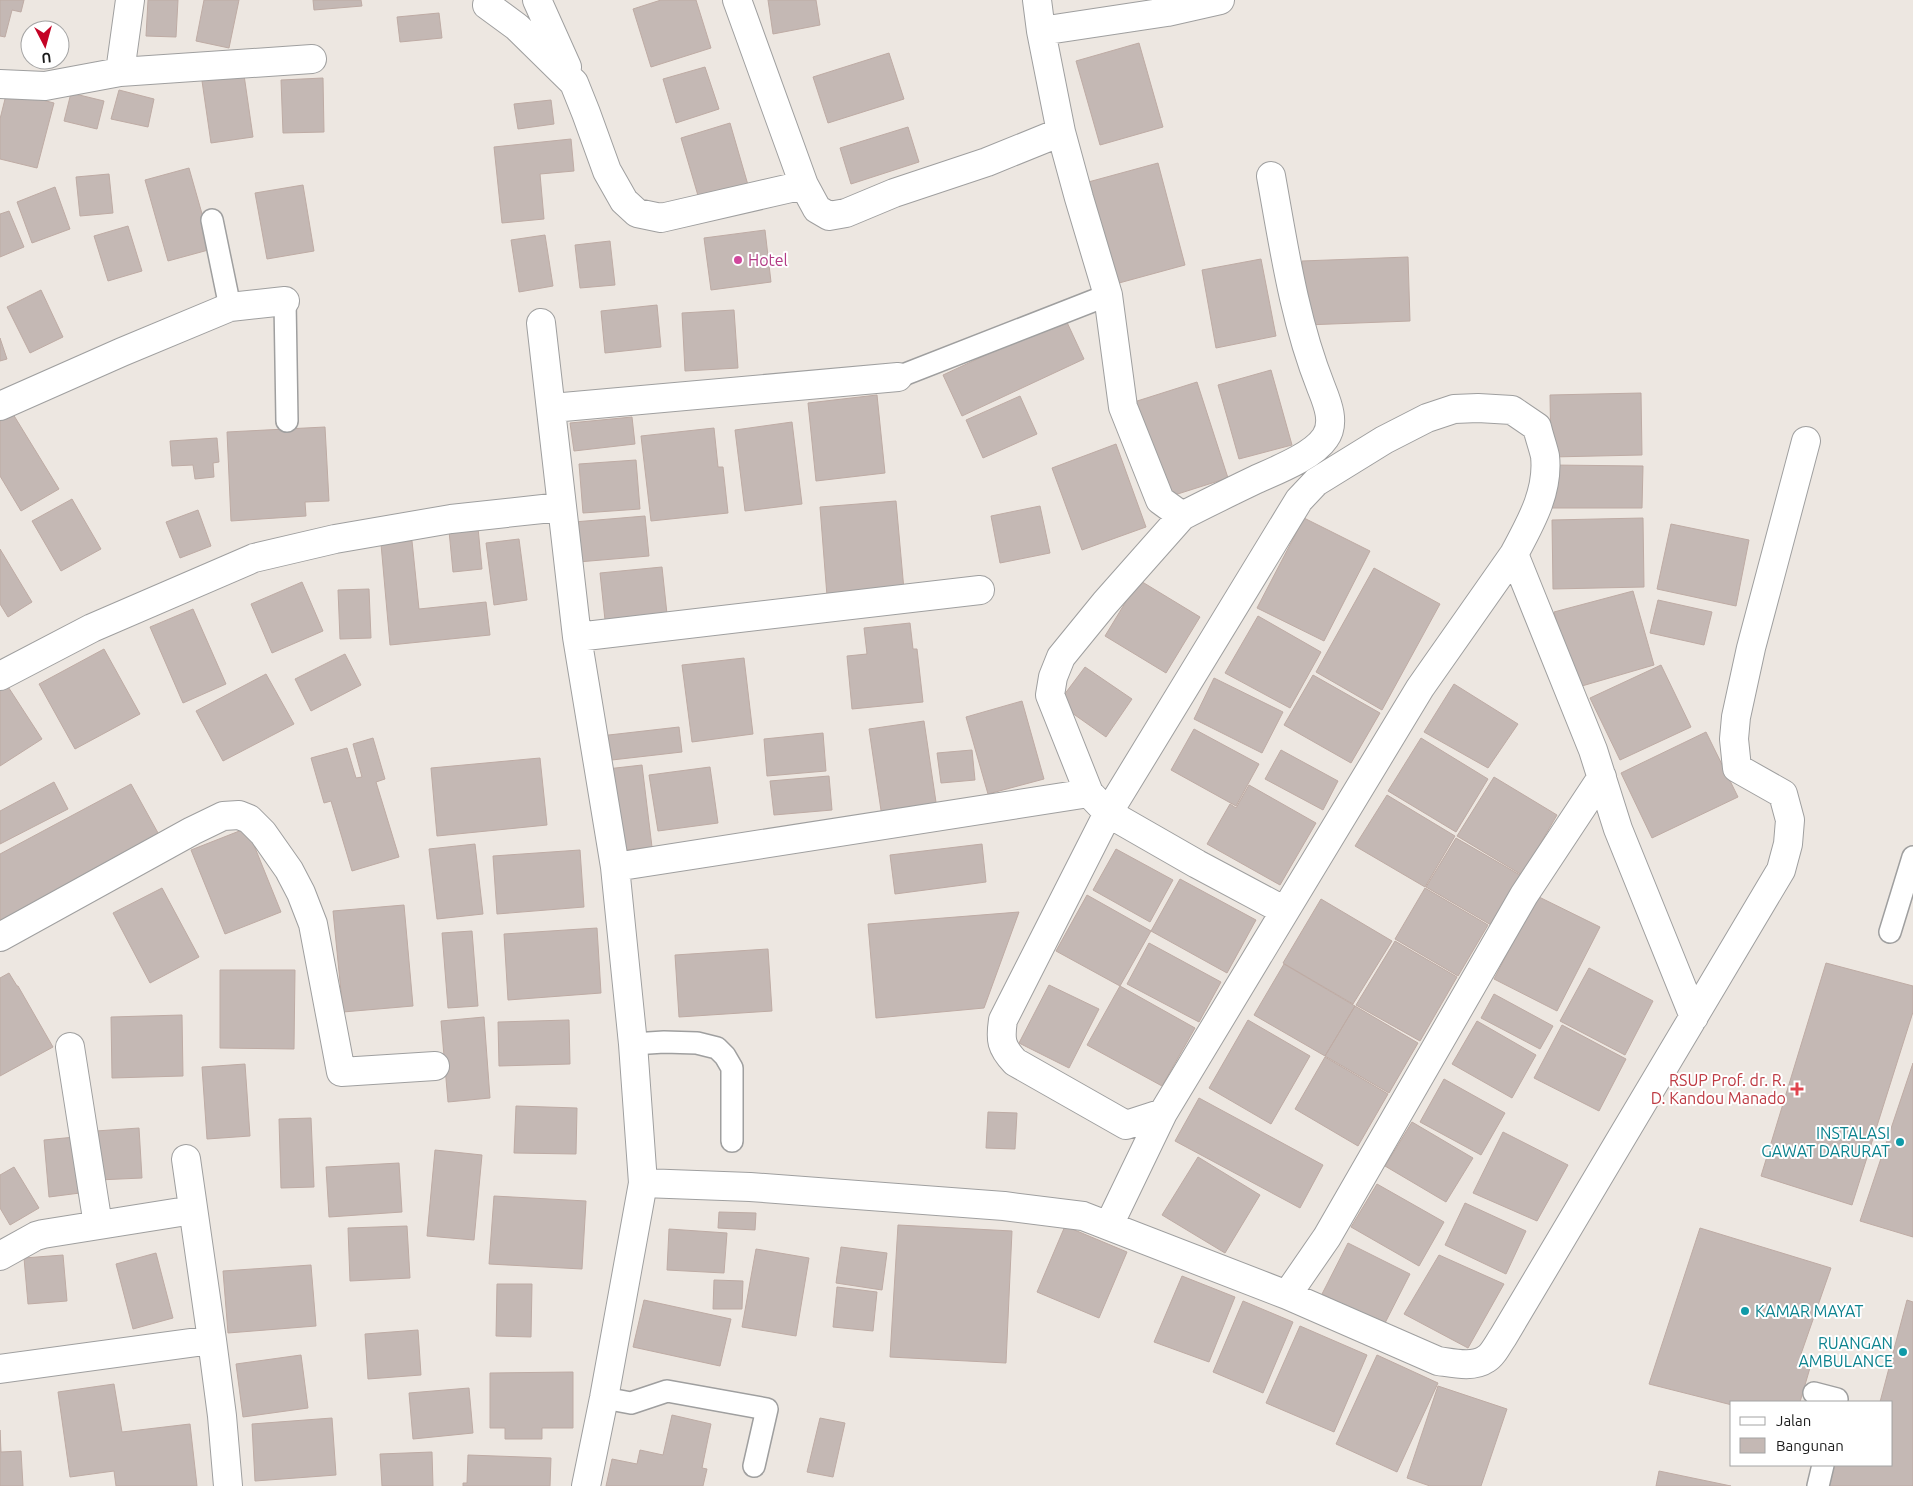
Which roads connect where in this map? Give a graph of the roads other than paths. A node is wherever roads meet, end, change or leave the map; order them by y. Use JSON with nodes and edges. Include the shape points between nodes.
{"nodes":[{"id":1,"x":130,"y":0,"type":"edge"},
{"id":2,"x":537,"y":0,"type":"edge"},
{"id":3,"x":737,"y":0,"type":"edge"},
{"id":4,"x":1037,"y":0,"type":"edge"},
{"id":5,"x":1220,"y":0,"type":"edge"},
{"id":6,"x":487,"y":5,"type":"dead end"},
{"id":7,"x":1041,"y":31,"type":"junction"},
{"id":8,"x":312,"y":59,"type":"dead end"},
{"id":9,"x":120,"y":72,"type":"junction"},
{"id":10,"x":0,"y":84,"type":"edge"},
{"id":11,"x":574,"y":84,"type":"junction"},
{"id":12,"x":1061,"y":132,"type":"junction"},
{"id":13,"x":1271,"y":176,"type":"dead end"},
{"id":14,"x":804,"y":185,"type":"junction"},
{"id":15,"x":212,"y":220,"type":"dead end"},
{"id":16,"x":1108,"y":295,"type":"junction"},
{"id":17,"x":285,"y":301,"type":"joint"},
{"id":18,"x":230,"y":307,"type":"junction"},
{"id":19,"x":541,"y":323,"type":"dead end"},
{"id":20,"x":898,"y":377,"type":"joint"},
{"id":21,"x":0,"y":406,"type":"edge"},
{"id":22,"x":552,"y":408,"type":"junction"},
{"id":23,"x":287,"y":421,"type":"dead end"},
{"id":24,"x":1806,"y":441,"type":"dead end"},
{"id":25,"x":562,"y":507,"type":"junction"},
{"id":26,"x":1182,"y":516,"type":"junction"},
{"id":27,"x":1514,"y":554,"type":"junction"},
{"id":28,"x":980,"y":590,"type":"dead end"},
{"id":29,"x":577,"y":637,"type":"junction"},
{"id":30,"x":0,"y":676,"type":"edge"},
{"id":31,"x":1602,"y":778,"type":"junction"},
{"id":32,"x":1089,"y":793,"type":"junction"},
{"id":33,"x":1108,"y":813,"type":"junction"},
{"id":34,"x":1913,"y":857,"type":"edge"},
{"id":35,"x":615,"y":867,"type":"junction"},
{"id":36,"x":1285,"y":911,"type":"junction"},
{"id":37,"x":1890,"y":932,"type":"dead end"},
{"id":38,"x":0,"y":937,"type":"edge"},
{"id":39,"x":1694,"y":1017,"type":"junction"},
{"id":40,"x":633,"y":1044,"type":"junction"},
{"id":41,"x":70,"y":1047,"type":"dead end"},
{"id":42,"x":435,"y":1066,"type":"dead end"},
{"id":43,"x":1163,"y":1113,"type":"junction"},
{"id":44,"x":732,"y":1141,"type":"dead end"},
{"id":45,"x":186,"y":1159,"type":"dead end"},
{"id":46,"x":643,"y":1183,"type":"junction"},
{"id":47,"x":193,"y":1210,"type":"junction"},
{"id":48,"x":98,"y":1225,"type":"junction"},
{"id":49,"x":1109,"y":1225,"type":"junction"},
{"id":50,"x":0,"y":1256,"type":"edge"},
{"id":51,"x":1287,"y":1295,"type":"junction"},
{"id":52,"x":212,"y":1340,"type":"junction"},
{"id":53,"x":0,"y":1369,"type":"edge"},
{"id":54,"x":1814,"y":1393,"type":"dead end"},
{"id":55,"x":604,"y":1398,"type":"junction"},
{"id":56,"x":1836,"y":1401,"type":"edge"},
{"id":57,"x":754,"y":1466,"type":"dead end"},
{"id":58,"x":1823,"y":1466,"type":"edge"},
{"id":59,"x":228,"y":1486,"type":"edge"},
{"id":60,"x":586,"y":1486,"type":"edge"},
{"id":61,"x":1818,"y":1486,"type":"edge"}],
"edges":[{"from":1,"to":9,"type":"street"},
{"from":2,"to":11,"type":"street"},
{"from":3,"to":14,"type":"street"},
{"from":4,"to":7,"type":"street"},
{"from":5,"to":7,"type":"street","via":[[1167,12]]},
{"from":6,"to":11,"type":"street","via":[[517,26]]},
{"from":7,"to":12,"type":"street"},
{"from":8,"to":9,"type":"street"},
{"from":9,"to":10,"type":"street","via":[[45,86]]},
{"from":11,"to":14,"type":"street","via":[[607,171],[624,201],[637,213],[661,218]]},
{"from":12,"to":14,"type":"street","via":[[846,213],[829,216],[817,209]]},
{"from":12,"to":16,"type":"street"},
{"from":13,"to":26,"type":"street","via":[[1295,308],[1327,400],[1331,422],[1326,437],[1316,448]]},
{"from":15,"to":18,"type":"lane"},
{"from":16,"to":20,"type":"lane"},
{"from":16,"to":26,"type":"street","via":[[1123,407],[1160,500]]},
{"from":17,"to":18,"type":"street"},
{"from":17,"to":23,"type":"lane"},
{"from":18,"to":21,"type":"street"},
{"from":19,"to":22,"type":"street"},
{"from":20,"to":22,"type":"street"},
{"from":22,"to":25,"type":"street"},
{"from":24,"to":39,"type":"street","via":[[1751,648],[1734,739],[1737,768],[1782,794],[1790,820],[1788,844],[1781,870]]},
{"from":25,"to":29,"type":"street"},
{"from":25,"to":30,"type":"street","via":[[374,532],[254,558],[92,628]]},
{"from":26,"to":32,"type":"street","via":[[1060,657],[1050,695]]},
{"from":27,"to":31,"type":"street"},
{"from":27,"to":33,"type":"street","via":[[1536,512],[1544,485],[1545,457],[1537,427],[1512,410],[1454,409],[1427,418],[1342,465],[1316,482],[1299,500]]},
{"from":27,"to":36,"type":"street","via":[[1420,688]]},
{"from":28,"to":29,"type":"street"},
{"from":29,"to":35,"type":"street"},
{"from":31,"to":39,"type":"street","via":[[1618,829]]},
{"from":31,"to":51,"type":"street","via":[[1524,895],[1327,1236]]},
{"from":32,"to":33,"type":"street"},
{"from":32,"to":35,"type":"street"},
{"from":33,"to":36,"type":"street"},
{"from":33,"to":43,"type":"street","via":[[1003,1020],[1000,1038],[1005,1051],[1015,1062],[1126,1125]]},
{"from":34,"to":37,"type":"lane"},
{"from":35,"to":40,"type":"street"},
{"from":36,"to":43,"type":"street"},
{"from":38,"to":42,"type":"street","via":[[223,816],[239,815],[249,819],[264,833],[301,893],[313,924],[341,1072]]},
{"from":39,"to":51,"type":"street","via":[[1503,1338],[1487,1359],[1460,1364],[1438,1361]]},
{"from":40,"to":44,"type":"lane","via":[[697,1043],[717,1048],[732,1068]]},
{"from":40,"to":46,"type":"street"},
{"from":41,"to":48,"type":"street"},
{"from":43,"to":49,"type":"street"},
{"from":45,"to":47,"type":"street"},
{"from":46,"to":49,"type":"street","via":[[750,1187],[1004,1206],[1083,1216]]},
{"from":46,"to":55,"type":"street"},
{"from":47,"to":48,"type":"street"},
{"from":47,"to":52,"type":"street"},
{"from":48,"to":50,"type":"street","via":[[36,1236]]},
{"from":49,"to":51,"type":"street"},
{"from":52,"to":53,"type":"street"},
{"from":52,"to":59,"type":"street"},
{"from":54,"to":56,"type":"lane"},
{"from":55,"to":57,"type":"lane","via":[[631,1403],[667,1391],[767,1409]]},
{"from":55,"to":60,"type":"street"},
{"from":58,"to":61,"type":"lane"}]}
